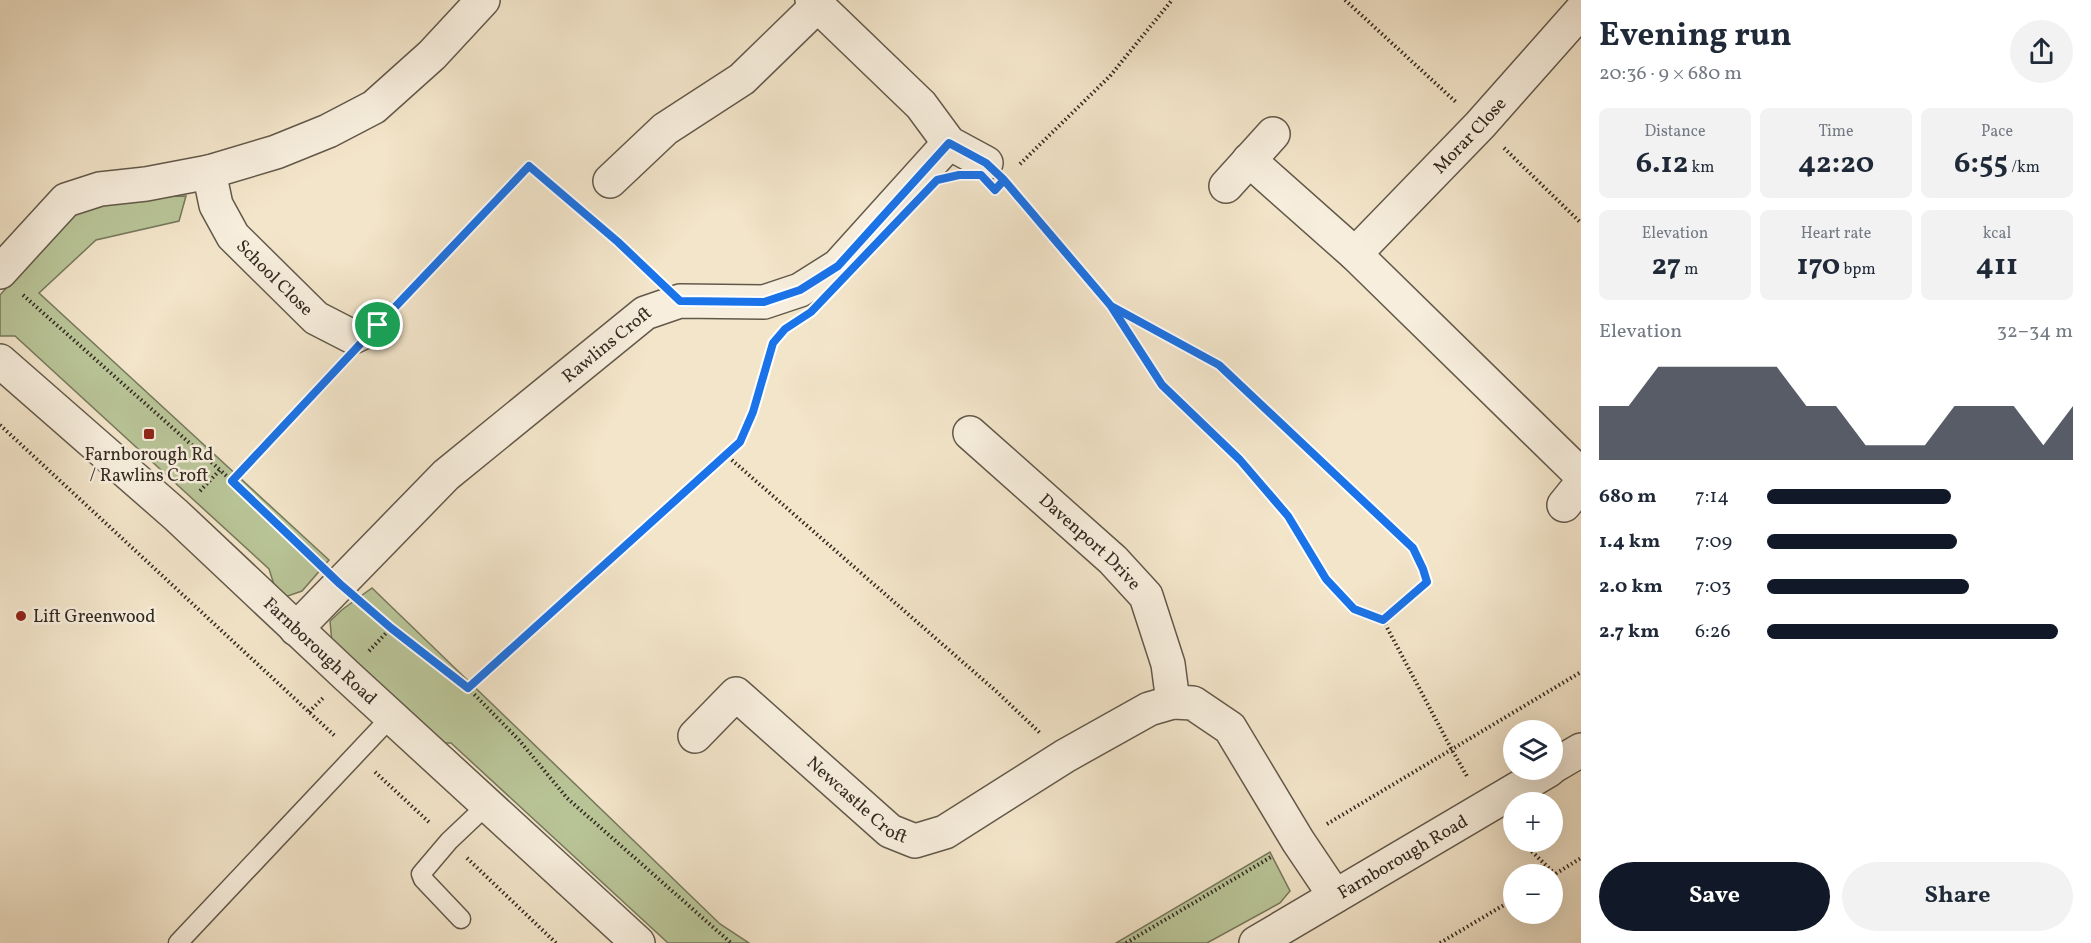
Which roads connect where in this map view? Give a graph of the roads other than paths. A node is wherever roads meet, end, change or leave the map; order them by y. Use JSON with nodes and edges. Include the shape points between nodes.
{"nodes":[{"id":1,"x":483,"y":0,"type":"edge"},
{"id":2,"x":815,"y":3,"type":"edge"},
{"id":3,"x":1581,"y":11,"type":"edge"},
{"id":4,"x":1273,"y":134,"type":"dead end"},
{"id":5,"x":949,"y":143,"type":"junction"},
{"id":6,"x":1249,"y":160,"type":"junction"},
{"id":7,"x":208,"y":171,"type":"junction"},
{"id":8,"x":995,"y":171,"type":"road end"},
{"id":9,"x":610,"y":180,"type":"dead end"},
{"id":10,"x":1226,"y":186,"type":"dead end"},
{"id":11,"x":1355,"y":254,"type":"junction"},
{"id":12,"x":9,"y":281,"type":"edge"},
{"id":13,"x":378,"y":325,"type":"road end"},
{"id":14,"x":0,"y":361,"type":"edge"},
{"id":15,"x":970,"y":433,"type":"dead end"},
{"id":16,"x":1581,"y":475,"type":"edge"},
{"id":17,"x":296,"y":628,"type":"junction"},
{"id":18,"x":1173,"y":702,"type":"junction"},
{"id":19,"x":390,"y":717,"type":"junction"},
{"id":20,"x":695,"y":736,"type":"dead end"},
{"id":21,"x":1581,"y":750,"type":"edge"},
{"id":22,"x":1563,"y":761,"type":"edge"},
{"id":23,"x":1530,"y":780,"type":"edge"},
{"id":24,"x":487,"y":805,"type":"junction"},
{"id":25,"x":1335,"y":896,"type":"junction"},
{"id":26,"x":461,"y":919,"type":"dead end"},
{"id":27,"x":178,"y":943,"type":"edge"},
{"id":28,"x":638,"y":943,"type":"edge"},
{"id":29,"x":1256,"y":943,"type":"edge"}],
"edges":[{"from":1,"to":7,"type":"street","via":[[432,55],[398,73],[374,107],[276,152]]},
{"from":2,"to":5,"type":"street","via":[[921,105]]},
{"from":2,"to":9,"type":"street","via":[[742,79],[665,129]]},
{"from":3,"to":11,"type":"street","name":"Morar Close","via":[[1480,125]]},
{"from":4,"to":6,"type":"street"},
{"from":5,"to":8,"type":"street"},
{"from":5,"to":17,"type":"street","name":"Rawlins Croft","via":[[838,266],[800,290],[764,302],[680,301],[645,313],[446,475]]},
{"from":6,"to":10,"type":"street"},
{"from":6,"to":11,"type":"street"},
{"from":7,"to":12,"type":"street","via":[[100,189],[66,200]]},
{"from":7,"to":13,"type":"street","name":"School Close","via":[[216,206],[233,236],[316,318],[353,337]]},
{"from":11,"to":16,"type":"street"},
{"from":14,"to":17,"type":"street","name":"Farnborough Road"},
{"from":15,"to":18,"type":"street","name":"Davenport Drive","via":[[1113,560],[1146,596],[1168,664]]},
{"from":17,"to":19,"type":"street","name":"Farnborough Road"},
{"from":18,"to":20,"type":"street","name":"Newcastle Croft","via":[[1149,710],[1065,756],[945,832],[915,841],[890,831],[736,694]]},
{"from":18,"to":25,"type":"street","via":[[1193,703],[1230,728]]},
{"from":19,"to":24,"type":"street","name":"Farnborough Road"},
{"from":19,"to":27,"type":"lane"},
{"from":21,"to":22,"type":"street","name":"Farnborough Road"},
{"from":23,"to":25,"type":"street","name":"Farnborough Road"},
{"from":24,"to":26,"type":"lane","via":[[421,874]]},
{"from":24,"to":28,"type":"street","name":"Farnborough Road"},
{"from":25,"to":29,"type":"street","name":"Farnborough Road"}]}
